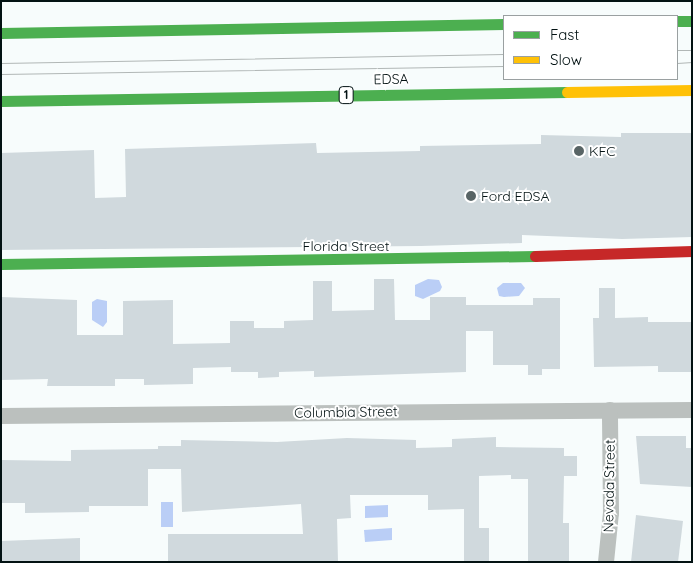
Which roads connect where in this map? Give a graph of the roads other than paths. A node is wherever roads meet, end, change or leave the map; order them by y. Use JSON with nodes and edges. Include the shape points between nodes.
{"nodes":[{"id":1,"x":678,"y":21,"type":"edge"},
{"id":2,"x":692,"y":22,"type":"edge"},
{"id":3,"x":503,"y":24,"type":"edge"},
{"id":4,"x":1,"y":33,"type":"edge"},
{"id":5,"x":692,"y":90,"type":"edge"},
{"id":6,"x":1,"y":101,"type":"edge"},
{"id":7,"x":692,"y":251,"type":"edge"},
{"id":8,"x":1,"y":264,"type":"edge"},
{"id":9,"x":610,"y":410,"type":"junction"},
{"id":10,"x":692,"y":410,"type":"edge"},
{"id":11,"x":1,"y":416,"type":"edge"},
{"id":12,"x":606,"y":562,"type":"edge"}],
"edges":[{"from":1,"to":2,"type":"main road"},
{"from":3,"to":4,"type":"main road"},
{"from":5,"to":6,"type":"main road","name":"EDSA","number":"1"},
{"from":7,"to":8,"type":"main road","name":"Florida Street","via":[[405,260]]},
{"from":9,"to":10,"type":"street","name":"Columbia Street"},
{"from":9,"to":11,"type":"street","name":"Columbia Street"},
{"from":9,"to":12,"type":"street","name":"Nevada Street","via":[[611,513]]}]}
